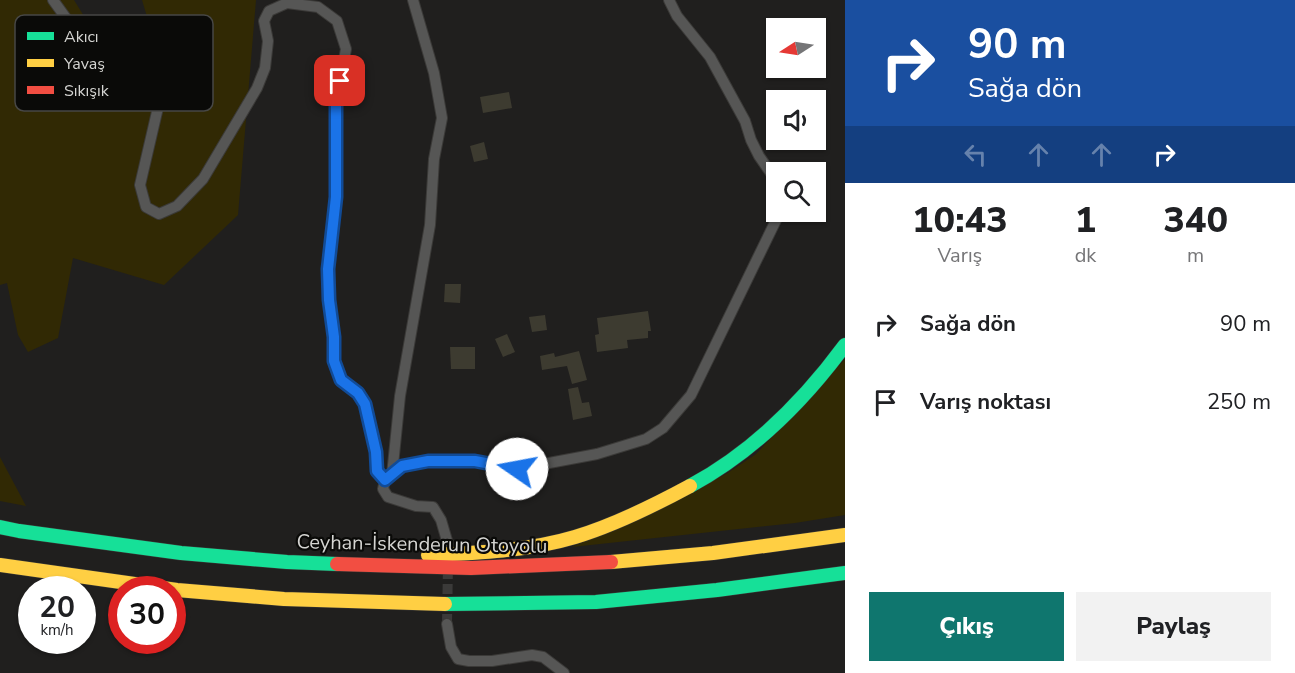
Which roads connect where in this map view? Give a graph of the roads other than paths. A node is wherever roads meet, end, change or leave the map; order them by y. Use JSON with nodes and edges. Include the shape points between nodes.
{"nodes":[{"id":1,"x":53,"y":0,"type":"edge"},
{"id":2,"x":413,"y":0,"type":"edge"},
{"id":3,"x":669,"y":0,"type":"edge"},
{"id":4,"x":64,"y":15,"type":"edge"},
{"id":5,"x":158,"y":111,"type":"edge"},
{"id":6,"x":766,"y":166,"type":"edge"},
{"id":7,"x":776,"y":222,"type":"edge"},
{"id":8,"x":845,"y":345,"type":"edge"},
{"id":9,"x":388,"y":477,"type":"junction"},
{"id":10,"x":0,"y":527,"type":"edge"},
{"id":11,"x":845,"y":535,"type":"edge"},
{"id":12,"x":448,"y":544,"type":"dead end"},
{"id":13,"x":181,"y":553,"type":"junction"},
{"id":14,"x":0,"y":565,"type":"edge"},
{"id":15,"x":845,"y":573,"type":"edge"},
{"id":16,"x":447,"y":624,"type":"tunnel mouth"},
{"id":17,"x":564,"y":673,"type":"edge"}],
"edges":[{"from":1,"to":4,"type":"street"},
{"from":2,"to":9,"type":"street","via":[[435,73],[442,118],[430,225]]},
{"from":3,"to":6,"type":"street","via":[[710,57]]},
{"from":5,"to":9,"type":"street","via":[[140,185],[146,207],[159,214],[177,206],[203,179],[257,88],[265,68],[268,41],[264,21],[269,11],[288,3],[318,7],[337,21],[346,48],[336,98],[336,197],[328,269],[334,361],[341,380],[365,404],[377,471]]},
{"from":7,"to":9,"type":"street","via":[[691,395],[663,428],[646,439],[597,454],[537,466],[517,469],[475,461],[428,461],[402,466]]},
{"from":8,"to":13,"type":"highway","via":[[795,406],[756,442],[712,474],[661,502],[561,541],[434,555],[288,557]]},
{"from":9,"to":12,"type":"street","via":[[383,489],[388,497],[433,507]]},
{"from":10,"to":13,"type":"highway","name":"Ceyhan-İskenderun Otoyolu"},
{"from":11,"to":13,"type":"highway","name":"Ceyhan-İskenderun Otoyolu","via":[[593,564],[471,568],[287,562]]},
{"from":14,"to":15,"type":"highway","via":[[177,590],[471,605],[596,602]]},
{"from":16,"to":17,"type":"street","via":[[451,647],[458,659],[492,661],[532,655],[543,657]]}]}
